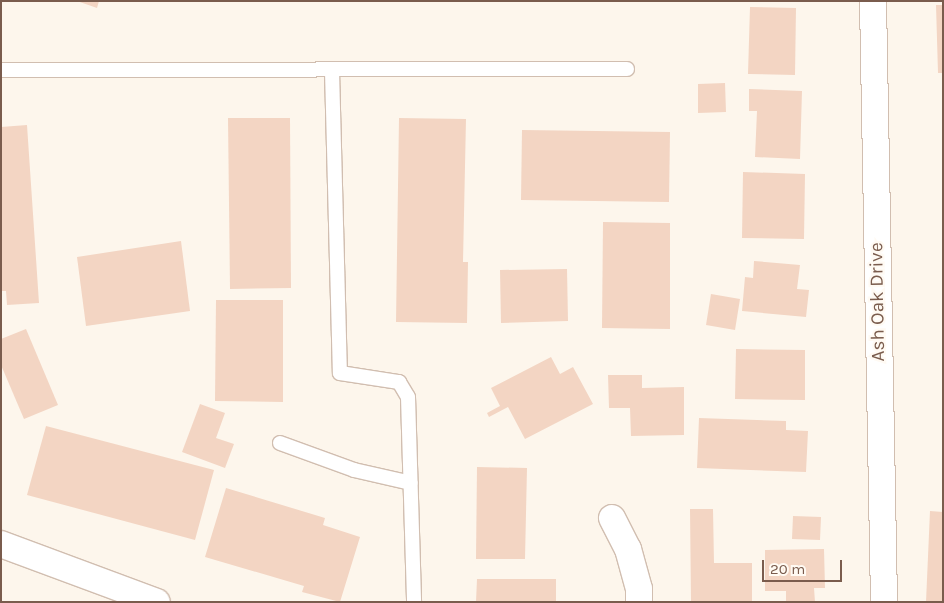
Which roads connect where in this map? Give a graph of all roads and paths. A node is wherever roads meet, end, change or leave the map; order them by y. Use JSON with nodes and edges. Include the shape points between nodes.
{"nodes":[{"id":1,"x":873,"y":1,"type":"edge"},
{"id":2,"x":627,"y":69,"type":"dead end"},
{"id":3,"x":1,"y":70,"type":"edge"},
{"id":4,"x":332,"y":71,"type":"junction"},
{"id":5,"x":280,"y":443,"type":"dead end"},
{"id":6,"x":411,"y":483,"type":"junction"},
{"id":7,"x":612,"y":518,"type":"dead end"},
{"id":8,"x":1,"y":544,"type":"edge"},
{"id":9,"x":158,"y":602,"type":"edge"},
{"id":10,"x":414,"y":602,"type":"edge"},
{"id":11,"x":639,"y":602,"type":"edge"},
{"id":12,"x":884,"y":602,"type":"edge"}],
"edges":[{"from":1,"to":12,"type":"street","name":"Ash Oak Drive"},
{"from":2,"to":4,"type":"lane"},
{"from":3,"to":4,"type":"lane"},
{"from":4,"to":6,"type":"lane","via":[[340,373],[399,382],[408,397]]},
{"from":5,"to":6,"type":"lane","via":[[354,470]]},
{"from":6,"to":10,"type":"lane"},
{"from":7,"to":11,"type":"street","via":[[628,549],[639,589]]},
{"from":8,"to":9,"type":"street"}]}
